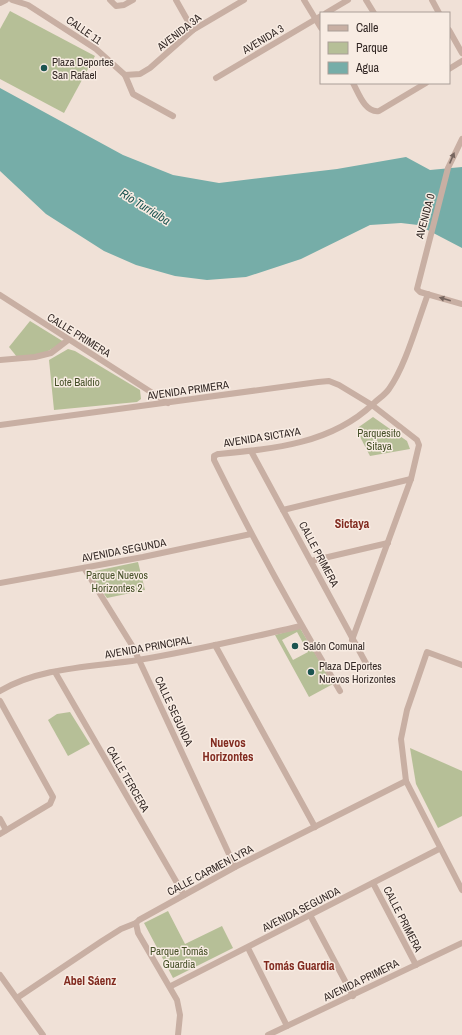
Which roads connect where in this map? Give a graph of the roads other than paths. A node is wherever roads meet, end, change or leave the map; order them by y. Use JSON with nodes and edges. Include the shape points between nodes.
{"nodes":[{"id":1,"x":6,"y":0,"type":"edge"},
{"id":2,"x":12,"y":0,"type":"edge"},
{"id":3,"x":110,"y":0,"type":"edge"},
{"id":4,"x":133,"y":0,"type":"edge"},
{"id":5,"x":176,"y":0,"type":"edge"},
{"id":6,"x":244,"y":0,"type":"edge"},
{"id":7,"x":304,"y":0,"type":"edge"},
{"id":8,"x":348,"y":0,"type":"edge"},
{"id":9,"x":366,"y":0,"type":"edge"},
{"id":10,"x":432,"y":0,"type":"edge"},
{"id":11,"x":0,"y":3,"type":"edge"},
{"id":12,"x":328,"y":12,"type":"edge"},
{"id":13,"x":373,"y":12,"type":"edge"},
{"id":14,"x":438,"y":12,"type":"edge"},
{"id":15,"x":318,"y":18,"type":"edge"},
{"id":16,"x":194,"y":30,"type":"junction"},
{"id":17,"x":450,"y":32,"type":"edge"},
{"id":18,"x":462,"y":53,"type":"edge"},
{"id":19,"x":462,"y":61,"type":"edge"},
{"id":20,"x":450,"y":68,"type":"edge"},
{"id":21,"x":125,"y":75,"type":"junction"},
{"id":22,"x":216,"y":78,"type":"dead end"},
{"id":23,"x":354,"y":84,"type":"edge"},
{"id":24,"x":418,"y":85,"type":"edge"},
{"id":25,"x":173,"y":116,"type":"dead end"},
{"id":26,"x":462,"y":139,"type":"edge"},
{"id":27,"x":428,"y":294,"type":"junction"},
{"id":28,"x":0,"y":295,"type":"edge"},
{"id":29,"x":462,"y":304,"type":"edge"},
{"id":30,"x":68,"y":340,"type":"junction"},
{"id":31,"x":0,"y":360,"type":"edge"},
{"id":32,"x":168,"y":403,"type":"junction"},
{"id":33,"x":372,"y":406,"type":"junction"},
{"id":34,"x":0,"y":425,"type":"edge"},
{"id":35,"x":251,"y":451,"type":"junction"},
{"id":36,"x":411,"y":479,"type":"junction"},
{"id":37,"x":283,"y":510,"type":"junction"},
{"id":38,"x":251,"y":534,"type":"junction"},
{"id":39,"x":388,"y":543,"type":"junction"},
{"id":40,"x":311,"y":561,"type":"junction"},
{"id":41,"x":84,"y":568,"type":"junction"},
{"id":42,"x":0,"y":583,"type":"edge"},
{"id":43,"x":301,"y":626,"type":"junction"},
{"id":44,"x":352,"y":640,"type":"junction"},
{"id":45,"x":215,"y":645,"type":"junction"},
{"id":46,"x":139,"y":660,"type":"junction"},
{"id":47,"x":462,"y":665,"type":"edge"},
{"id":48,"x":368,"y":667,"type":"dead end"},
{"id":49,"x":55,"y":672,"type":"junction"},
{"id":50,"x":340,"y":690,"type":"dead end"},
{"id":51,"x":0,"y":691,"type":"edge"},
{"id":52,"x":0,"y":702,"type":"edge"},
{"id":53,"x":406,"y":782,"type":"junction"},
{"id":54,"x":0,"y":818,"type":"edge"},
{"id":55,"x":315,"y":827,"type":"junction"},
{"id":56,"x":6,"y":830,"type":"junction"},
{"id":57,"x":0,"y":834,"type":"edge"},
{"id":58,"x":440,"y":849,"type":"junction"},
{"id":59,"x":236,"y":867,"type":"junction"},
{"id":60,"x":373,"y":882,"type":"junction"},
{"id":61,"x":462,"y":890,"type":"edge"},
{"id":62,"x":184,"y":895,"type":"junction"},
{"id":63,"x":310,"y":915,"type":"junction"},
{"id":64,"x":136,"y":923,"type":"junction"},
{"id":65,"x":462,"y":943,"type":"edge"},
{"id":66,"x":248,"y":948,"type":"junction"},
{"id":67,"x":416,"y":965,"type":"junction"},
{"id":68,"x":0,"y":975,"type":"edge"},
{"id":69,"x":171,"y":986,"type":"junction"},
{"id":70,"x":353,"y":996,"type":"junction"},
{"id":71,"x":17,"y":998,"type":"junction"},
{"id":72,"x":287,"y":1026,"type":"junction"},
{"id":73,"x":43,"y":1035,"type":"edge"},
{"id":74,"x":178,"y":1035,"type":"edge"},
{"id":75,"x":268,"y":1035,"type":"edge"}],
"edges":[{"from":1,"to":11,"type":"street"},
{"from":2,"to":21,"type":"street","name":"CALLE 11","via":[[28,5],[63,26],[96,49]]},
{"from":3,"to":4,"type":"street","via":[[116,6]]},
{"from":5,"to":16,"type":"street"},
{"from":6,"to":16,"type":"street","name":"AVENIDA 3A"},
{"from":7,"to":15,"type":"street"},
{"from":8,"to":12,"type":"street"},
{"from":9,"to":13,"type":"street"},
{"from":10,"to":14,"type":"street"},
{"from":15,"to":22,"type":"street","name":"AVENIDA 3"},
{"from":16,"to":21,"type":"street","name":"AVENIDA 3A","via":[[150,68],[140,74]]},
{"from":17,"to":18,"type":"street"},
{"from":19,"to":20,"type":"street"},
{"from":21,"to":25,"type":"street","name":"CALLE 11","via":[[133,94]]},
{"from":23,"to":24,"type":"street","via":[[368,110],[379,111]]},
{"from":27,"to":26,"type":"street","name":"AVENIDA 0","one_way":true,"via":[[420,292],[417,288],[448,168]]},
{"from":29,"to":27,"type":"street","one_way":true},
{"from":27,"to":33,"type":"street","name":"AVENIDA SICTAYA","via":[[399,371],[388,390]]},
{"from":28,"to":30,"type":"street","name":"CALLE PRIMERA"},
{"from":30,"to":31,"type":"street","via":[[51,352],[35,357]]},
{"from":30,"to":32,"type":"street","name":"CALLE PRIMERA"},
{"from":32,"to":33,"type":"street","name":"AVENIDA PRIMERA","via":[[329,381]]},
{"from":32,"to":34,"type":"street","name":"AVENIDA PRIMERA"},
{"from":33,"to":35,"type":"street","name":"AVENIDA SICTAYA","via":[[355,420],[313,439]]},
{"from":33,"to":36,"type":"street","via":[[418,440]]},
{"from":35,"to":37,"type":"street","name":"CALLE PRIMERA"},
{"from":35,"to":38,"type":"street","name":"AVENIDA SICTAYA","via":[[214,456]]},
{"from":36,"to":37,"type":"street"},
{"from":36,"to":39,"type":"street"},
{"from":37,"to":40,"type":"street","name":"CALLE PRIMERA"},
{"from":38,"to":41,"type":"street","name":"AVENIDA SEGUNDA"},
{"from":38,"to":43,"type":"street","name":"AVENIDA SICTAYA"},
{"from":39,"to":40,"type":"street"},
{"from":39,"to":44,"type":"street"},
{"from":40,"to":44,"type":"street","name":"CALLE PRIMERA"},
{"from":41,"to":42,"type":"street","name":"AVENIDA SEGUNDA"},
{"from":41,"to":46,"type":"street","name":"CALLE SEGUNDA"},
{"from":43,"to":45,"type":"street","name":"AVENIDA PRINCIPAL"},
{"from":43,"to":50,"type":"street","name":"AVENIDA SICTAYA"},
{"from":44,"to":48,"type":"street","name":"CALLE PRIMERA"},
{"from":45,"to":46,"type":"street","name":"AVENIDA PRINCIPAL"},
{"from":45,"to":55,"type":"street"},
{"from":46,"to":49,"type":"street","name":"AVENIDA PRINCIPAL"},
{"from":46,"to":59,"type":"street","name":"CALLE SEGUNDA"},
{"from":47,"to":53,"type":"street","via":[[428,652],[407,710],[401,739]]},
{"from":49,"to":51,"type":"street","name":"AVENIDA PRINCIPAL","via":[[21,681]]},
{"from":49,"to":62,"type":"street","name":"CALLE TERCERA"},
{"from":52,"to":56,"type":"street","via":[[53,797],[50,804]]},
{"from":53,"to":55,"type":"street","name":"CALLE CARMEN LYRA"},
{"from":53,"to":58,"type":"street"},
{"from":54,"to":56,"type":"street"},
{"from":55,"to":59,"type":"street","name":"CALLE CARMEN LYRA"},
{"from":56,"to":57,"type":"street"},
{"from":58,"to":60,"type":"street","name":"AVENIDA SEGUNDA"},
{"from":58,"to":61,"type":"street"},
{"from":59,"to":62,"type":"street","name":"CALLE CARMEN LYRA"},
{"from":60,"to":63,"type":"street","name":"AVENIDA SEGUNDA"},
{"from":60,"to":67,"type":"street","name":"CALLE PRIMERA"},
{"from":62,"to":64,"type":"street","name":"CALLE CARMEN LYRA","via":[[141,917]]},
{"from":63,"to":66,"type":"street","name":"AVENIDA SEGUNDA"},
{"from":63,"to":70,"type":"street"},
{"from":64,"to":69,"type":"street","via":[[142,940]]},
{"from":64,"to":71,"type":"street","via":[[121,929]]},
{"from":65,"to":67,"type":"street","name":"AVENIDA PRIMERA"},
{"from":66,"to":69,"type":"street","name":"AVENIDA SEGUNDA"},
{"from":66,"to":72,"type":"street"},
{"from":67,"to":70,"type":"street","name":"AVENIDA PRIMERA"},
{"from":68,"to":71,"type":"street"},
{"from":69,"to":74,"type":"street","via":[[180,1015]]},
{"from":70,"to":72,"type":"street","name":"AVENIDA PRIMERA"},
{"from":71,"to":73,"type":"street"},
{"from":72,"to":75,"type":"street","name":"AVENIDA PRIMERA"}]}
